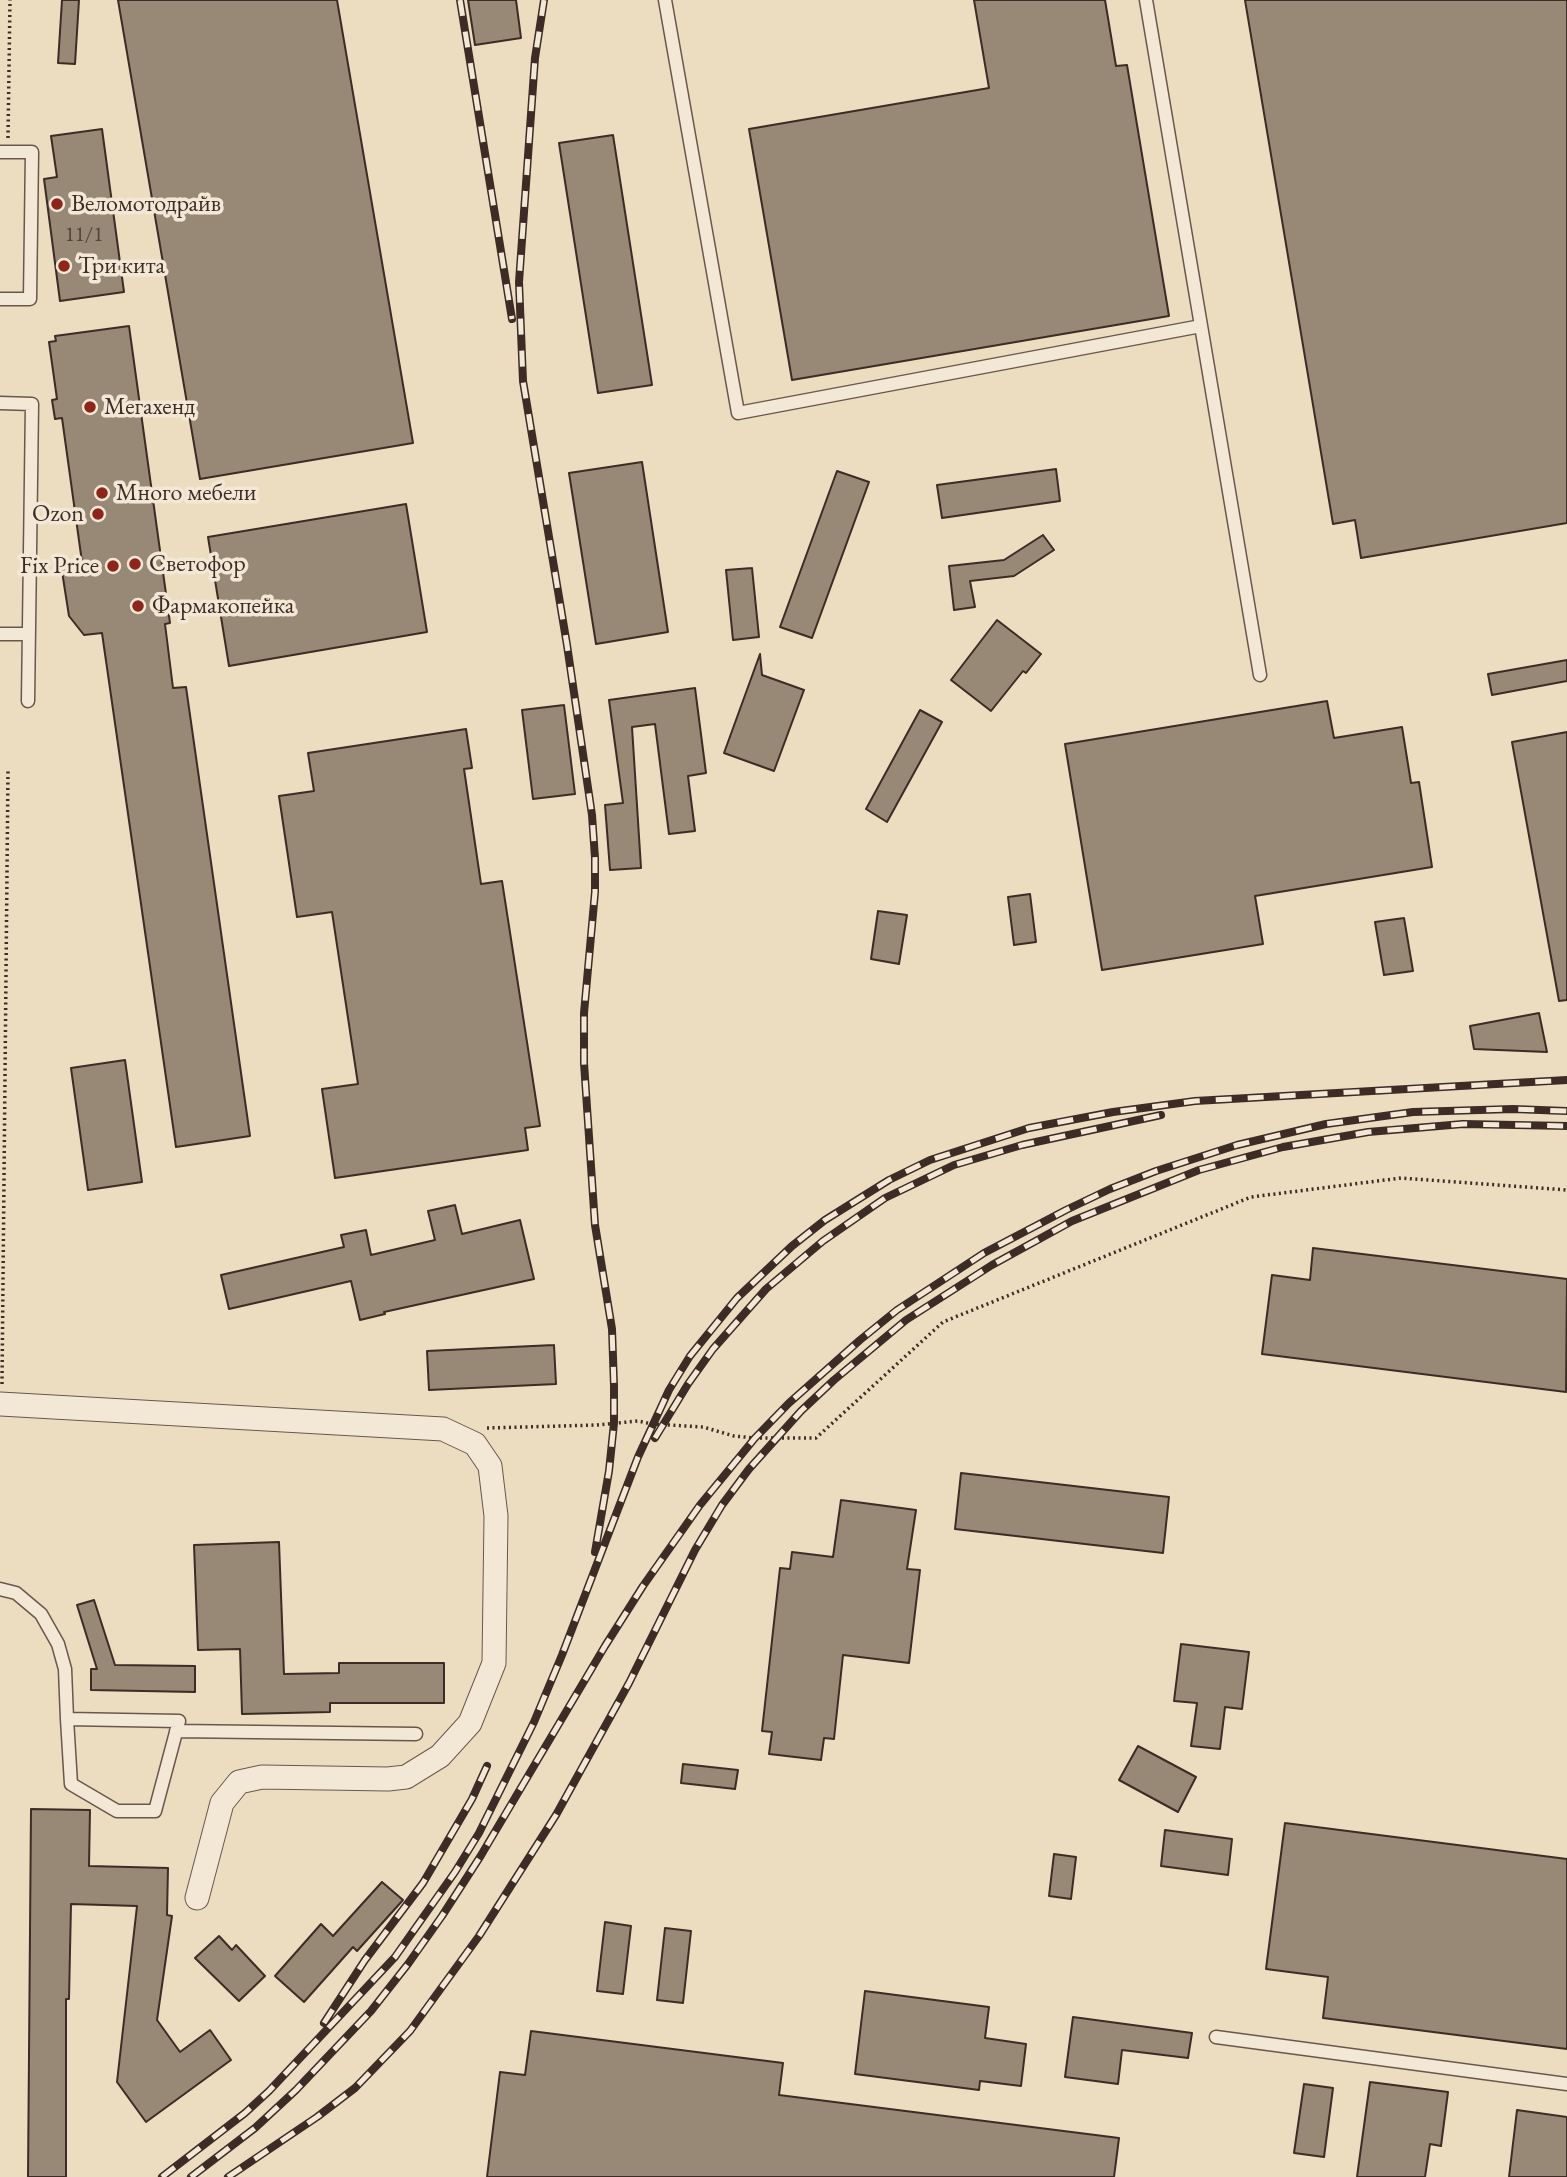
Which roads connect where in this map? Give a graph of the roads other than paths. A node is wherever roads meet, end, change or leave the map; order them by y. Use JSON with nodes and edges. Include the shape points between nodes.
{"nodes":[{"id":1,"x":665,"y":0,"type":"edge"},
{"id":2,"x":1146,"y":0,"type":"edge"},
{"id":3,"x":4,"y":152,"type":"edge"},
{"id":4,"x":0,"y":299,"type":"edge"},
{"id":5,"x":1201,"y":326,"type":"junction"},
{"id":6,"x":0,"y":403,"type":"edge"},
{"id":7,"x":0,"y":634,"type":"edge"},
{"id":8,"x":29,"y":634,"type":"junction"},
{"id":9,"x":1260,"y":675,"type":"dead end"},
{"id":10,"x":28,"y":701,"type":"dead end"},
{"id":11,"x":1,"y":1404,"type":"edge"},
{"id":12,"x":0,"y":1589,"type":"edge"},
{"id":13,"x":67,"y":1719,"type":"junction"},
{"id":14,"x":176,"y":1731,"type":"junction"},
{"id":15,"x":416,"y":1734,"type":"dead end"},
{"id":16,"x":197,"y":1898,"type":"dead end"},
{"id":17,"x":1216,"y":2037,"type":"dead end"},
{"id":18,"x":1567,"y":2084,"type":"edge"}],
"edges":[{"from":1,"to":5,"type":"lane","via":[[738,413]]},
{"from":2,"to":5,"type":"lane"},
{"from":3,"to":4,"type":"lane","via":[[32,152],[30,299]]},
{"from":5,"to":9,"type":"lane"},
{"from":6,"to":8,"type":"lane","via":[[32,404]]},
{"from":7,"to":8,"type":"lane"},
{"from":8,"to":10,"type":"lane"},
{"from":11,"to":16,"type":"street","via":[[443,1429],[475,1444],[490,1466],[496,1516],[494,1663],[471,1723],[440,1756],[405,1777],[262,1777],[239,1782],[222,1803]]},
{"from":12,"to":13,"type":"lane","via":[[16,1593],[41,1614],[58,1644],[65,1669]]},
{"from":13,"to":14,"type":"lane","via":[[179,1721]]},
{"from":13,"to":14,"type":"lane","via":[[71,1784],[117,1811],[155,1811]]},
{"from":14,"to":15,"type":"lane"},
{"from":17,"to":18,"type":"lane"}]}
